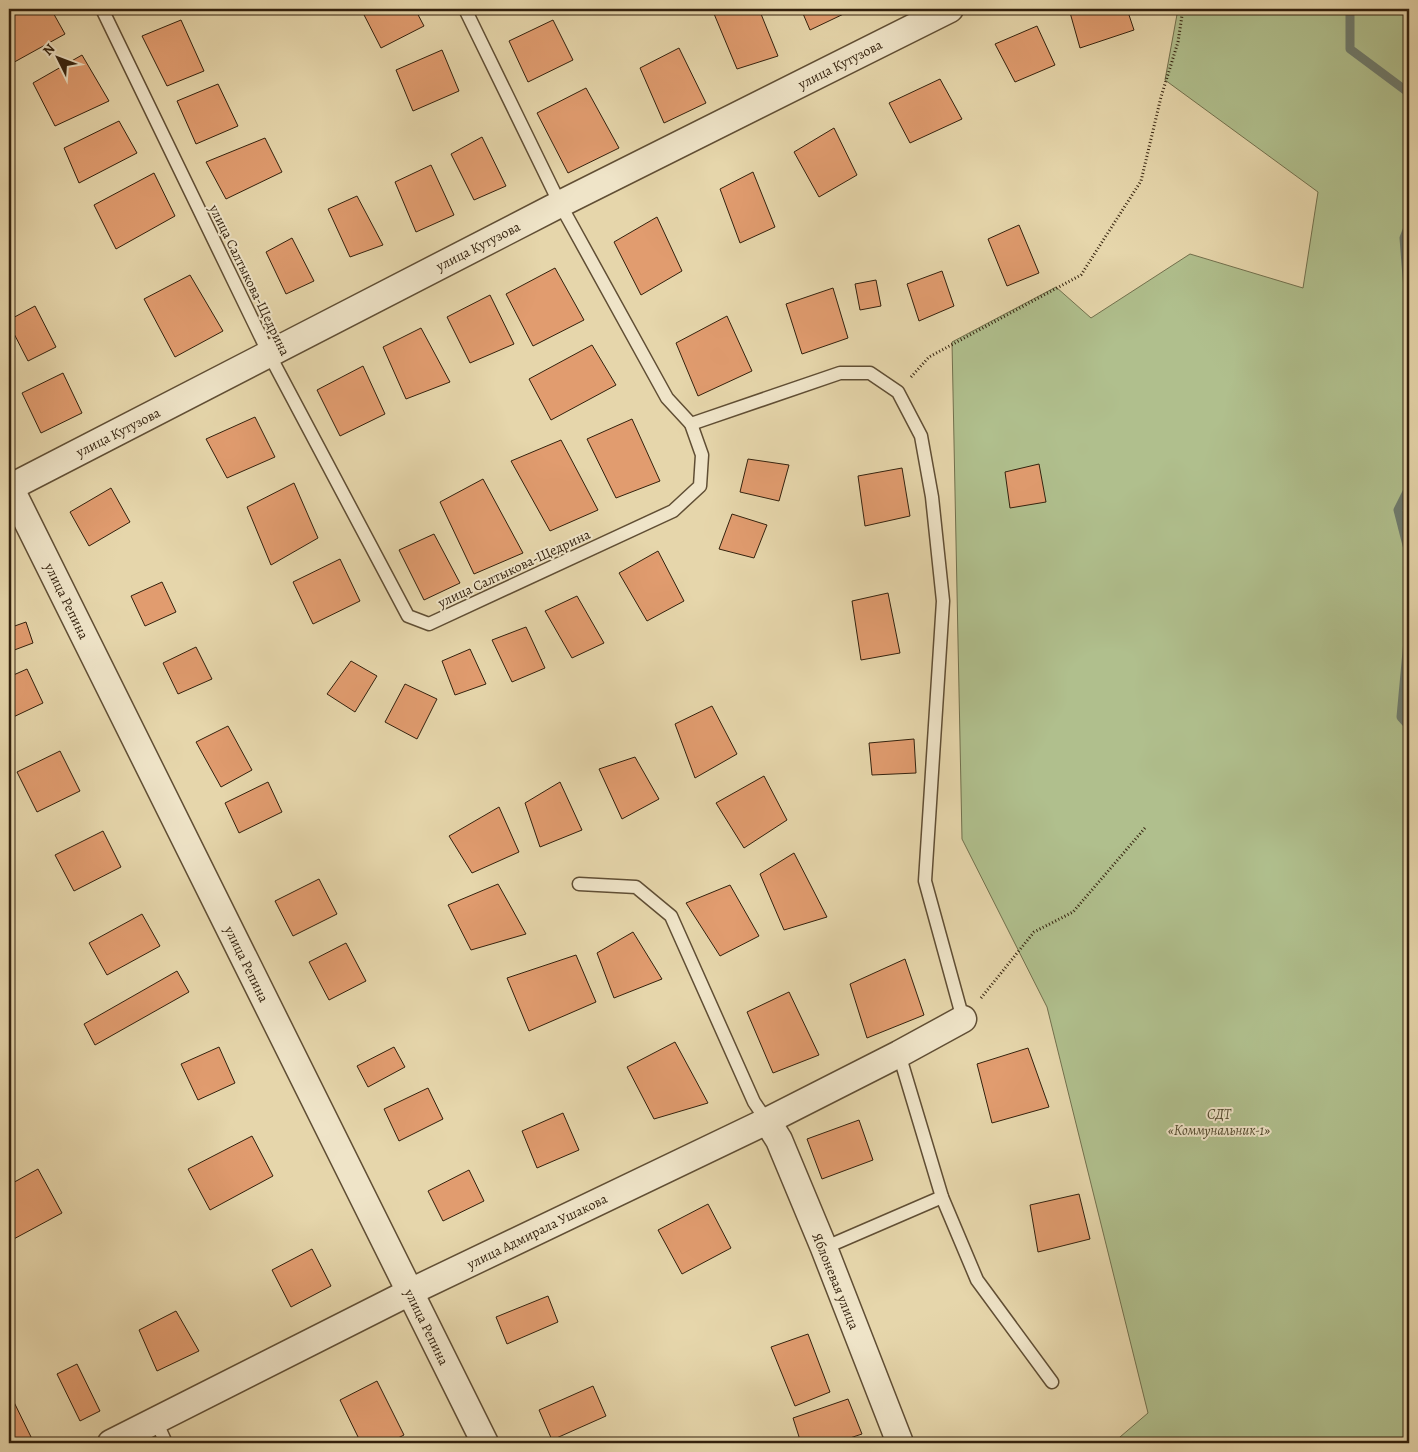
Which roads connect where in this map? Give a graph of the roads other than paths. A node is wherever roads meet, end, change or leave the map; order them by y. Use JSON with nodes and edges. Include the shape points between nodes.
{"nodes":[{"id":1,"x":102,"y":9,"type":"edge"},
{"id":2,"x":465,"y":9,"type":"edge"},
{"id":3,"x":950,"y":9,"type":"edge"},
{"id":4,"x":560,"y":204,"type":"junction"},
{"id":5,"x":269,"y":354,"type":"junction"},
{"id":6,"x":691,"y":424,"type":"junction"},
{"id":7,"x":9,"y":487,"type":"edge"},
{"id":8,"x":579,"y":884,"type":"dead end"},
{"id":9,"x":963,"y":1019,"type":"joint"},
{"id":10,"x":899,"y":1054,"type":"junction"},
{"id":11,"x":767,"y":1120,"type":"junction"},
{"id":12,"x":942,"y":1197,"type":"junction"},
{"id":13,"x":824,"y":1248,"type":"junction"},
{"id":14,"x":410,"y":1292,"type":"junction"},
{"id":15,"x":1052,"y":1382,"type":"dead end"},
{"id":16,"x":161,"y":1432,"type":"edge"},
{"id":17,"x":111,"y":1443,"type":"edge"},
{"id":18,"x":485,"y":1443,"type":"edge"},
{"id":19,"x":900,"y":1443,"type":"edge"}],
"edges":[{"from":1,"to":5,"type":"lane","name":"улица Салтыкова-Щедрина"},
{"from":2,"to":4,"type":"lane","name":"улица Салтыкова-Щедрина"},
{"from":3,"to":4,"type":"street","name":"улица Кутузова"},
{"from":4,"to":5,"type":"street","name":"улица Кутузова"},
{"from":4,"to":6,"type":"lane","name":"улица Салтыкова-Щедрина","via":[[668,398]]},
{"from":5,"to":6,"type":"lane","name":"улица Салтыкова-Щедрина","via":[[408,616],[429,624],[673,511],[700,486],[702,455]]},
{"from":5,"to":7,"type":"street","name":"улица Кутузова"},
{"from":6,"to":9,"type":"lane","via":[[840,373],[870,373],[898,392],[921,436],[932,497],[943,601],[925,881]]},
{"from":7,"to":14,"type":"street","name":"улица Репина"},
{"from":8,"to":11,"type":"lane","via":[[636,887],[671,916],[754,1102]]},
{"from":9,"to":10,"type":"street","name":"улица Адмирала Ушакова"},
{"from":10,"to":11,"type":"street","name":"улица Адмирала Ушакова"},
{"from":10,"to":12,"type":"lane"},
{"from":11,"to":13,"type":"street","name":"Яблоневая улица","via":[[779,1140]]},
{"from":11,"to":14,"type":"street","name":"улица Адмирала Ушакова"},
{"from":12,"to":13,"type":"lane"},
{"from":12,"to":15,"type":"lane","via":[[977,1280]]},
{"from":13,"to":19,"type":"street","name":"Яблоневая улица"},
{"from":14,"to":16,"type":"street","name":"улица Адмирала Ушакова"},
{"from":14,"to":18,"type":"street","name":"улица Репина"},
{"from":16,"to":17,"type":"street","name":"улица Адмирала Ушакова"}]}
